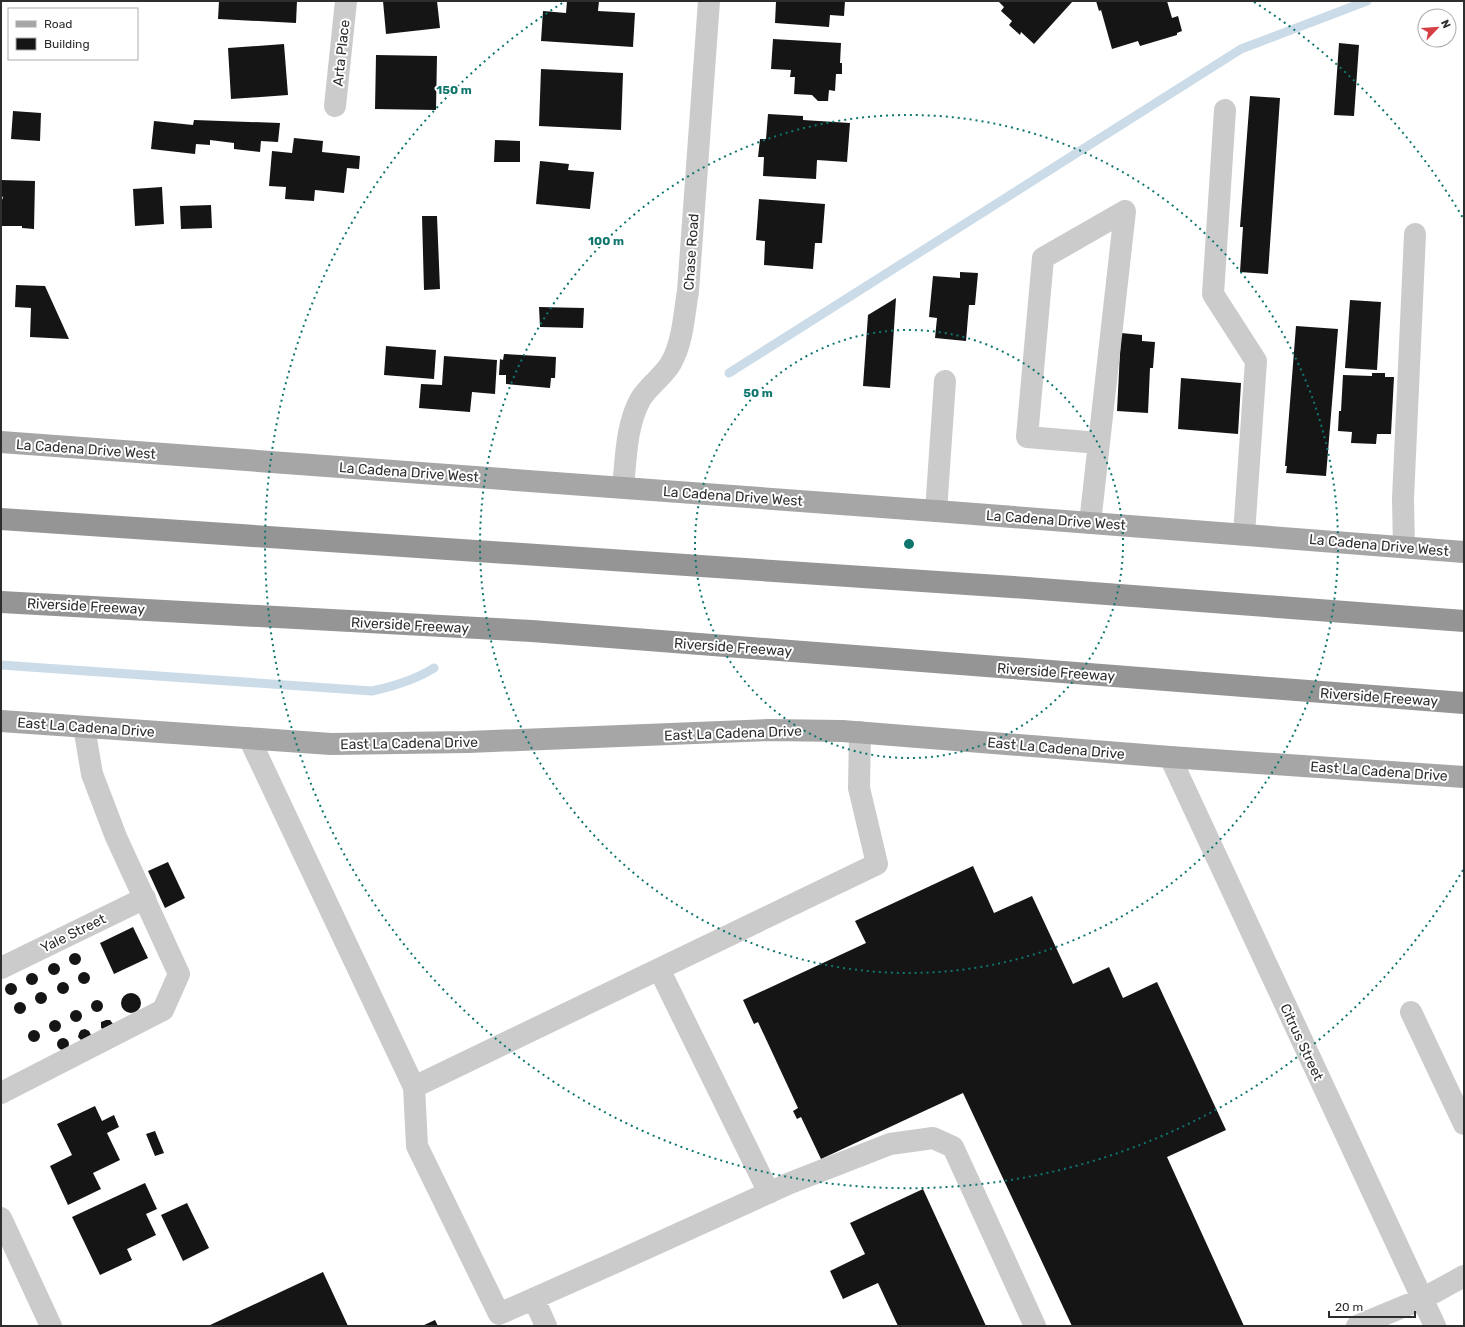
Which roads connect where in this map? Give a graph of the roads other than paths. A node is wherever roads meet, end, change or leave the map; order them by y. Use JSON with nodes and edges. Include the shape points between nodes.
{"nodes":[{"id":1,"x":346,"y":1,"type":"edge"},
{"id":2,"x":709,"y":1,"type":"edge"},
{"id":3,"x":335,"y":106,"type":"dead end"},
{"id":4,"x":1225,"y":110,"type":"dead end"},
{"id":5,"x":1415,"y":234,"type":"dead end"},
{"id":6,"x":945,"y":381,"type":"dead end"},
{"id":7,"x":1,"y":442,"type":"edge"},
{"id":8,"x":1099,"y":443,"type":"junction"},
{"id":9,"x":623,"y":487,"type":"junction"},
{"id":10,"x":936,"y":511,"type":"junction"},
{"id":11,"x":1,"y":519,"type":"edge"},
{"id":12,"x":1090,"y":523,"type":"junction"},
{"id":13,"x":1244,"y":534,"type":"junction"},
{"id":14,"x":1404,"y":547,"type":"junction"},
{"id":15,"x":1464,"y":552,"type":"edge"},
{"id":16,"x":1,"y":602,"type":"edge"},
{"id":17,"x":1464,"y":621,"type":"edge"},
{"id":18,"x":1464,"y":703,"type":"edge"},
{"id":19,"x":1,"y":721,"type":"edge"},
{"id":20,"x":84,"y":727,"type":"junction"},
{"id":21,"x":860,"y":732,"type":"junction"},
{"id":22,"x":249,"y":738,"type":"junction"},
{"id":23,"x":1170,"y":757,"type":"junction"},
{"id":24,"x":1464,"y":777,"type":"edge"},
{"id":25,"x":145,"y":898,"type":"junction"},
{"id":26,"x":1,"y":968,"type":"edge"},
{"id":27,"x":658,"y":969,"type":"junction"},
{"id":28,"x":1411,"y":1012,"type":"dead end"},
{"id":29,"x":414,"y":1087,"type":"junction"},
{"id":30,"x":1,"y":1093,"type":"edge"},
{"id":31,"x":1464,"y":1124,"type":"edge"},
{"id":32,"x":769,"y":1193,"type":"junction"},
{"id":33,"x":1,"y":1218,"type":"edge"},
{"id":34,"x":1464,"y":1276,"type":"edge"},
{"id":35,"x":534,"y":1299,"type":"junction"},
{"id":36,"x":1422,"y":1299,"type":"junction"},
{"id":37,"x":51,"y":1326,"type":"edge"},
{"id":38,"x":546,"y":1326,"type":"edge"},
{"id":39,"x":1035,"y":1326,"type":"edge"},
{"id":40,"x":1357,"y":1326,"type":"edge"},
{"id":41,"x":1435,"y":1326,"type":"edge"}],
"edges":[{"from":1,"to":3,"type":"street","name":"Arta Place"},
{"from":2,"to":9,"type":"street","name":"Chase Road","via":[[688,291],[682,330],[678,349],[671,363],[640,400],[633,416]]},
{"from":4,"to":13,"type":"street","via":[[1213,294],[1256,361]]},
{"from":5,"to":14,"type":"street","via":[[1403,499]]},
{"from":6,"to":10,"type":"street"},
{"from":7,"to":9,"type":"main road","name":"La Cadena Drive West"},
{"from":8,"to":8,"type":"street","via":[[1102,412],[1125,211],[1043,258],[1027,437]]},
{"from":8,"to":12,"type":"street"},
{"from":9,"to":10,"type":"main road","name":"La Cadena Drive West"},
{"from":10,"to":12,"type":"main road","name":"La Cadena Drive West"},
{"from":11,"to":17,"type":"highway","via":[[1027,588]]},
{"from":12,"to":13,"type":"main road","name":"La Cadena Drive West"},
{"from":13,"to":14,"type":"main road","name":"La Cadena Drive West"},
{"from":14,"to":15,"type":"main road","name":"La Cadena Drive West"},
{"from":16,"to":18,"type":"highway","name":"Riverside Freeway","via":[[532,631]]},
{"from":19,"to":20,"type":"main road","name":"East La Cadena Drive"},
{"from":20,"to":22,"type":"main road","name":"East La Cadena Drive"},
{"from":20,"to":25,"type":"street","via":[[92,774],[116,837]]},
{"from":21,"to":22,"type":"main road","name":"East La Cadena Drive","via":[[769,730],[468,742],[331,744]]},
{"from":21,"to":23,"type":"main road","name":"East La Cadena Drive"},
{"from":21,"to":27,"type":"street","via":[[859,788],[877,864]]},
{"from":22,"to":29,"type":"street"},
{"from":23,"to":24,"type":"main road","name":"East La Cadena Drive"},
{"from":23,"to":36,"type":"street","name":"Citrus Street"},
{"from":25,"to":26,"type":"street","name":"Yale Street"},
{"from":25,"to":30,"type":"street","via":[[179,974],[163,1010]]},
{"from":27,"to":29,"type":"street"},
{"from":27,"to":32,"type":"street"},
{"from":28,"to":31,"type":"street"},
{"from":29,"to":35,"type":"street","via":[[417,1146],[499,1314]]},
{"from":32,"to":35,"type":"street"},
{"from":32,"to":39,"type":"street","via":[[890,1144],[933,1138],[952,1147]]},
{"from":33,"to":37,"type":"street"},
{"from":34,"to":36,"type":"street"},
{"from":35,"to":38,"type":"street"},
{"from":36,"to":40,"type":"street"},
{"from":36,"to":41,"type":"street","name":"Citrus Street"}]}
